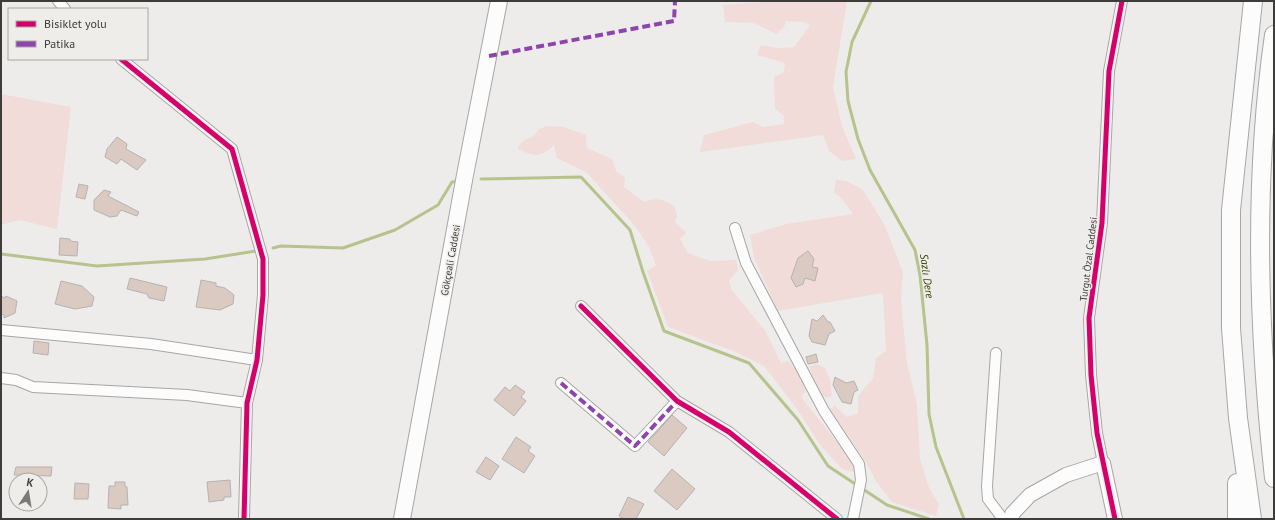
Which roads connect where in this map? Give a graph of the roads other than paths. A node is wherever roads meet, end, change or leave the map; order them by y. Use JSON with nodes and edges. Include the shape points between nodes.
{"nodes":[{"id":1,"x":499,"y":1,"type":"edge"},
{"id":2,"x":1122,"y":1,"type":"edge"},
{"id":3,"x":1253,"y":1,"type":"edge"},
{"id":4,"x":1274,"y":35,"type":"edge"},
{"id":5,"x":122,"y":60,"type":"edge"},
{"id":6,"x":735,"y":228,"type":"dead end"},
{"id":7,"x":581,"y":306,"type":"dead end"},
{"id":8,"x":1,"y":330,"type":"edge"},
{"id":9,"x":996,"y":353,"type":"dead end"},
{"id":10,"x":257,"y":360,"type":"junction"},
{"id":11,"x":1,"y":378,"type":"edge"},
{"id":12,"x":561,"y":383,"type":"dead end"},
{"id":13,"x":677,"y":401,"type":"junction"},
{"id":14,"x":247,"y":403,"type":"junction"},
{"id":15,"x":1238,"y":418,"type":"junction"},
{"id":16,"x":1271,"y":431,"type":"edge"},
{"id":17,"x":1103,"y":463,"type":"junction"},
{"id":18,"x":1274,"y":478,"type":"edge"},
{"id":19,"x":244,"y":519,"type":"edge"},
{"id":20,"x":402,"y":519,"type":"edge"},
{"id":21,"x":837,"y":519,"type":"edge"},
{"id":22,"x":853,"y":519,"type":"edge"},
{"id":23,"x":1003,"y":519,"type":"edge"},
{"id":24,"x":1012,"y":519,"type":"edge"},
{"id":25,"x":1115,"y":519,"type":"edge"},
{"id":26,"x":1237,"y":519,"type":"edge"},
{"id":27,"x":1252,"y":519,"type":"edge"}],
"edges":[{"from":1,"to":20,"type":"main road","name":"Gökçeali Caddesi"},
{"from":2,"to":17,"type":"street","name":"Turgut Özal Caddesi","via":[[1109,71],[1102,223],[1089,318],[1097,433]]},
{"from":3,"to":15,"type":"highway","via":[[1231,210],[1231,328]]},
{"from":4,"to":16,"type":"highway","via":[[1260,188],[1260,290]]},
{"from":5,"to":10,"type":"street","via":[[232,149],[263,259],[263,295]]},
{"from":6,"to":22,"type":"street","via":[[746,263],[824,412],[859,464],[860,480]]},
{"from":7,"to":13,"type":"street"},
{"from":8,"to":10,"type":"street","via":[[151,344]]},
{"from":9,"to":23,"type":"street","via":[[986,486],[988,499]]},
{"from":10,"to":14,"type":"street"},
{"from":11,"to":14,"type":"street","via":[[16,380],[34,388],[187,395]]},
{"from":12,"to":13,"type":"street","via":[[636,446]]},
{"from":13,"to":21,"type":"street","via":[[729,432]]},
{"from":14,"to":19,"type":"street"},
{"from":15,"to":26,"type":"highway"},
{"from":15,"to":27,"type":"highway"},
{"from":16,"to":18,"type":"highway"},
{"from":17,"to":24,"type":"street","via":[[1066,475],[1030,494],[1012,514]]},
{"from":17,"to":25,"type":"street","name":"Turgut Özal Caddesi"}]}
